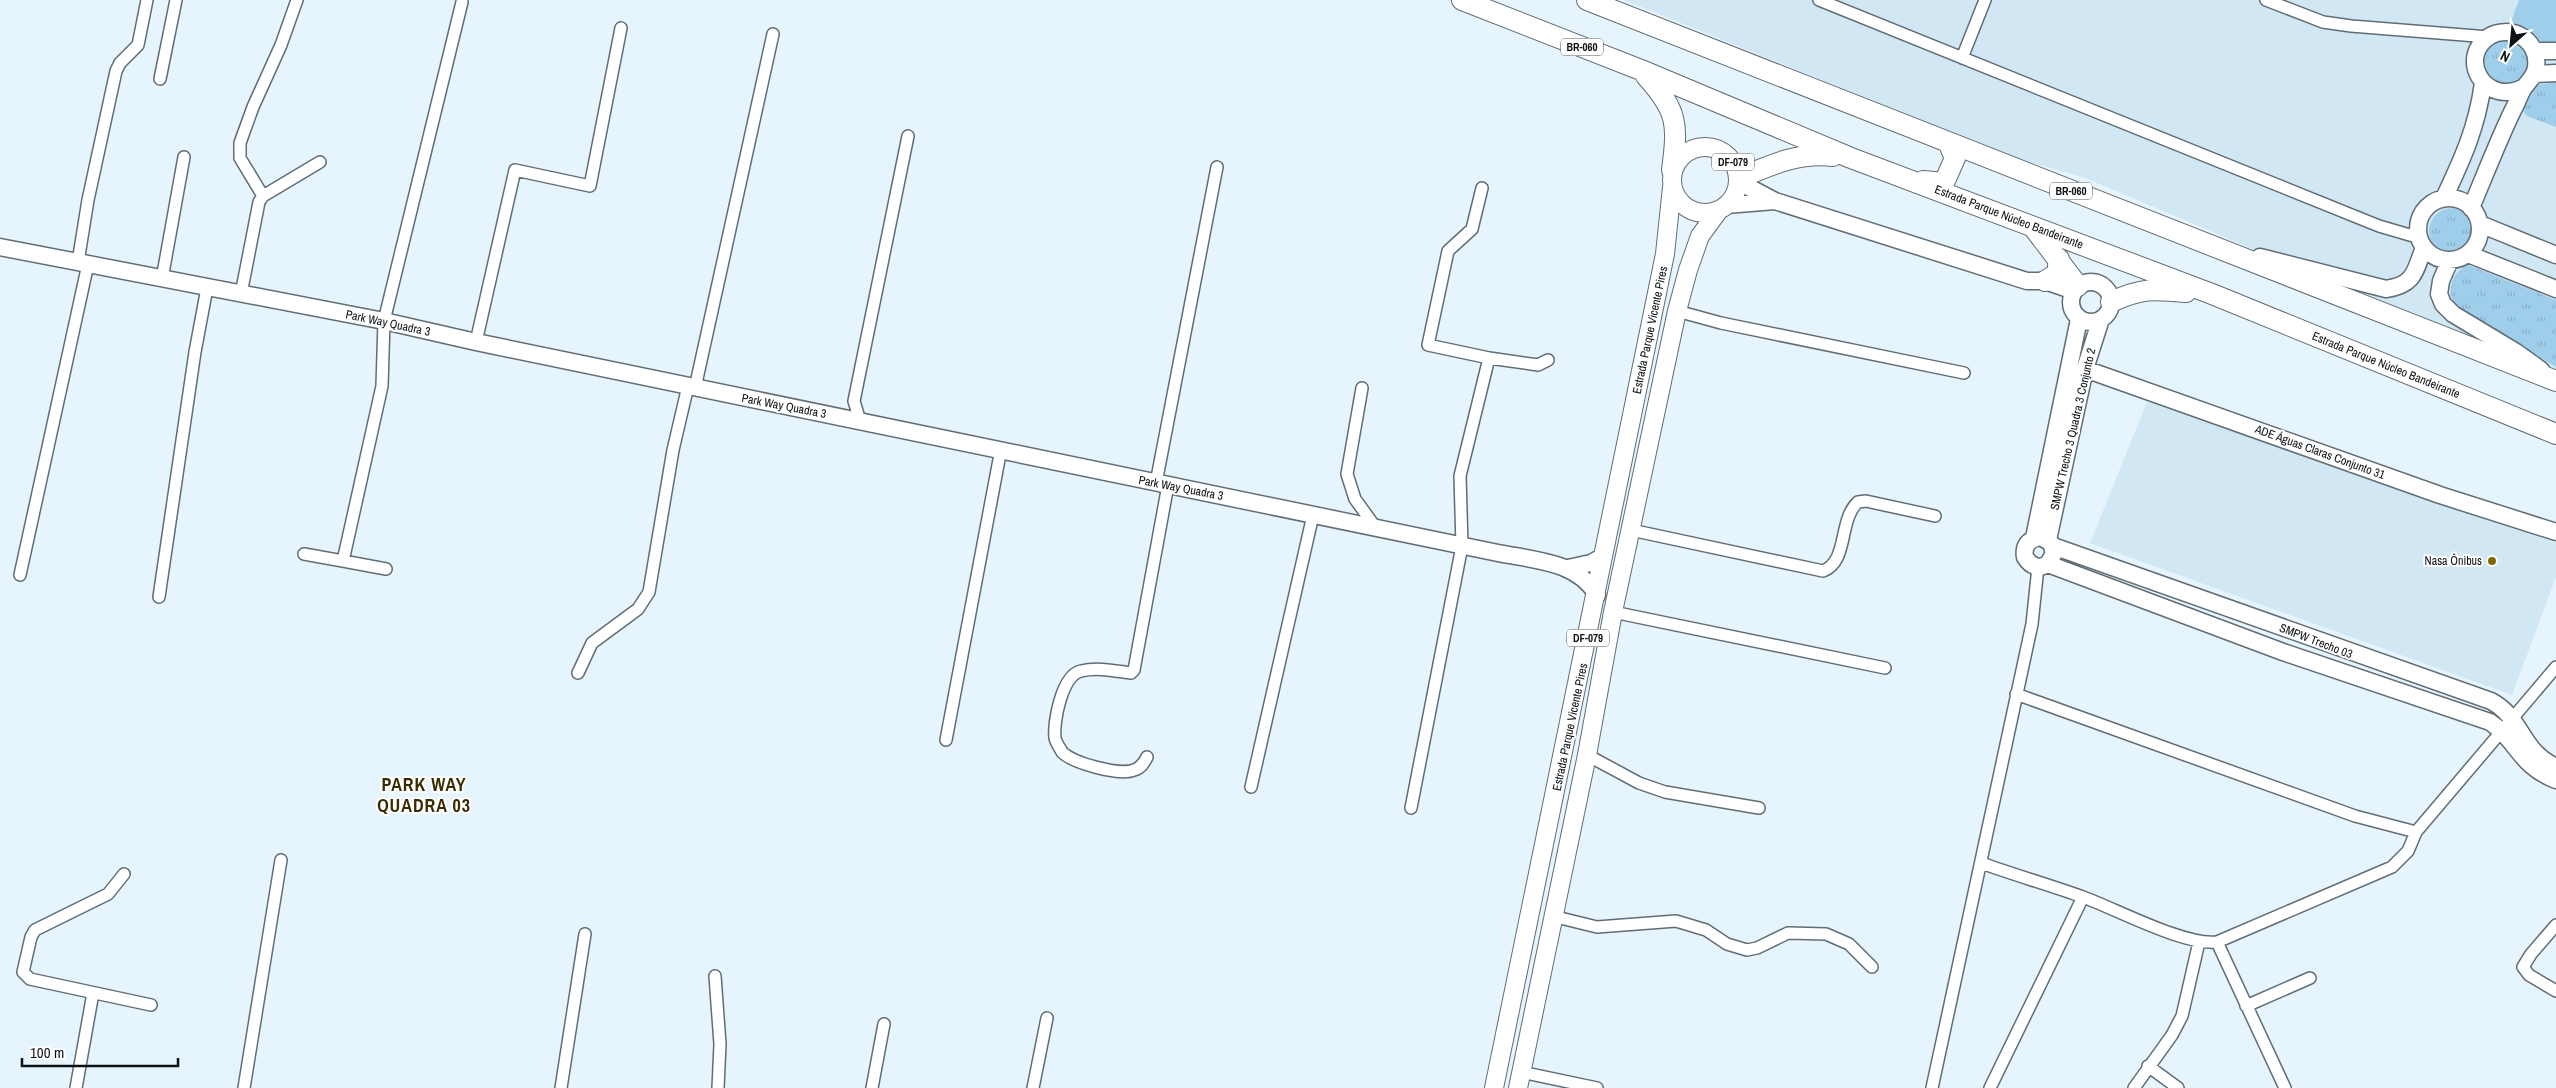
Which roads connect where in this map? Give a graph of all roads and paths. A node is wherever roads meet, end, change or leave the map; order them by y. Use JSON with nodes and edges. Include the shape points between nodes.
{"nodes":[{"id":1,"x":147,"y":0,"type":"edge"},
{"id":2,"x":176,"y":0,"type":"edge"},
{"id":3,"x":298,"y":0,"type":"edge"},
{"id":4,"x":1462,"y":0,"type":"edge"},
{"id":5,"x":1587,"y":0,"type":"edge"},
{"id":6,"x":1819,"y":0,"type":"edge"},
{"id":7,"x":1984,"y":0,"type":"edge"},
{"id":8,"x":2266,"y":0,"type":"edge"},
{"id":9,"x":462,"y":2,"type":"dead end"},
{"id":10,"x":621,"y":28,"type":"dead end"},
{"id":11,"x":773,"y":34,"type":"dead end"},
{"id":12,"x":2490,"y":36,"type":"junction"},
{"id":13,"x":2534,"y":51,"type":"junction"},
{"id":14,"x":2556,"y":51,"type":"edge"},
{"id":15,"x":1962,"y":58,"type":"junction"},
{"id":16,"x":1641,"y":70,"type":"junction"},
{"id":17,"x":2556,"y":73,"type":"edge"},
{"id":18,"x":160,"y":79,"type":"dead end"},
{"id":19,"x":2529,"y":81,"type":"junction"},
{"id":20,"x":2483,"y":83,"type":"junction"},
{"id":21,"x":908,"y":136,"type":"dead end"},
{"id":22,"x":1948,"y":142,"type":"junction"},
{"id":23,"x":2466,"y":152,"type":"junction"},
{"id":24,"x":184,"y":157,"type":"dead end"},
{"id":25,"x":1851,"y":158,"type":"junction"},
{"id":26,"x":2491,"y":161,"type":"junction"},
{"id":27,"x":320,"y":162,"type":"dead end"},
{"id":28,"x":1216,"y":167,"type":"dead end"},
{"id":29,"x":1672,"y":179,"type":"junction"},
{"id":30,"x":1739,"y":180,"type":"junction"},
{"id":31,"x":1916,"y":181,"type":"junction"},
{"id":32,"x":1482,"y":188,"type":"dead end"},
{"id":33,"x":263,"y":196,"type":"junction"},
{"id":34,"x":2444,"y":198,"type":"junction"},
{"id":35,"x":1775,"y":201,"type":"junction"},
{"id":36,"x":1722,"y":207,"type":"junction"},
{"id":37,"x":2472,"y":208,"type":"junction"},
{"id":38,"x":2480,"y":224,"type":"junction"},
{"id":39,"x":2031,"y":226,"type":"junction"},
{"id":40,"x":2422,"y":242,"type":"junction"},
{"id":41,"x":0,"y":247,"type":"edge"},
{"id":42,"x":2215,"y":247,"type":"junction"},
{"id":43,"x":2468,"y":254,"type":"junction"},
{"id":44,"x":2556,"y":256,"type":"edge"},
{"id":45,"x":2059,"y":259,"type":"junction"},
{"id":46,"x":2450,"y":260,"type":"junction"},
{"id":47,"x":83,"y":264,"type":"junction"},
{"id":48,"x":162,"y":279,"type":"junction"},
{"id":49,"x":2036,"y":281,"type":"junction"},
{"id":50,"x":207,"y":288,"type":"junction"},
{"id":51,"x":2556,"y":289,"type":"edge"},
{"id":52,"x":241,"y":294,"type":"junction"},
{"id":53,"x":2074,"y":294,"type":"junction"},
{"id":54,"x":2212,"y":294,"type":"junction"},
{"id":55,"x":1677,"y":311,"type":"junction"},
{"id":56,"x":2106,"y":311,"type":"junction"},
{"id":57,"x":2080,"y":319,"type":"junction"},
{"id":58,"x":384,"y":321,"type":"junction"},
{"id":59,"x":476,"y":342,"type":"junction"},
{"id":60,"x":1489,"y":358,"type":"junction"},
{"id":61,"x":1548,"y":360,"type":"dead end"},
{"id":62,"x":2085,"y":369,"type":"junction"},
{"id":63,"x":1964,"y":373,"type":"dead end"},
{"id":64,"x":2555,"y":380,"type":"edge"},
{"id":65,"x":692,"y":387,"type":"junction"},
{"id":66,"x":1362,"y":388,"type":"dead end"},
{"id":67,"x":854,"y":401,"type":"junction"},
{"id":68,"x":841,"y":417,"type":"junction"},
{"id":69,"x":860,"y":421,"type":"junction"},
{"id":70,"x":2556,"y":434,"type":"edge"},
{"id":71,"x":1001,"y":449,"type":"junction"},
{"id":72,"x":1162,"y":484,"type":"junction"},
{"id":73,"x":1312,"y":515,"type":"junction"},
{"id":74,"x":1935,"y":516,"type":"dead end"},
{"id":75,"x":1376,"y":528,"type":"junction"},
{"id":76,"x":1631,"y":530,"type":"junction"},
{"id":77,"x":2556,"y":532,"type":"edge"},
{"id":78,"x":2045,"y":542,"type":"junction"},
{"id":79,"x":1462,"y":546,"type":"junction"},
{"id":80,"x":304,"y":554,"type":"dead end"},
{"id":81,"x":1602,"y":557,"type":"junction"},
{"id":82,"x":343,"y":561,"type":"junction"},
{"id":83,"x":2043,"y":566,"type":"junction"},
{"id":84,"x":1568,"y":568,"type":"junction"},
{"id":85,"x":386,"y":569,"type":"dead end"},
{"id":86,"x":20,"y":575,"type":"dead end"},
{"id":87,"x":2135,"y":575,"type":"junction"},
{"id":88,"x":2127,"y":594,"type":"junction"},
{"id":89,"x":1597,"y":595,"type":"junction"},
{"id":90,"x":159,"y":598,"type":"dead end"},
{"id":91,"x":1613,"y":612,"type":"junction"},
{"id":92,"x":2289,"y":630,"type":"junction"},
{"id":93,"x":2282,"y":652,"type":"junction"},
{"id":94,"x":2556,"y":667,"type":"edge"},
{"id":95,"x":1885,"y":668,"type":"dead end"},
{"id":96,"x":2394,"y":669,"type":"junction"},
{"id":97,"x":578,"y":673,"type":"dead end"},
{"id":98,"x":2385,"y":688,"type":"junction"},
{"id":99,"x":2016,"y":694,"type":"junction"},
{"id":100,"x":2508,"y":725,"type":"junction"},
{"id":101,"x":946,"y":740,"type":"dead end"},
{"id":102,"x":1587,"y":756,"type":"junction"},
{"id":103,"x":1147,"y":757,"type":"dead end"},
{"id":104,"x":2556,"y":767,"type":"edge"},
{"id":105,"x":2556,"y":780,"type":"edge"},
{"id":106,"x":1251,"y":787,"type":"dead end"},
{"id":107,"x":1411,"y":808,"type":"dead end"},
{"id":108,"x":1759,"y":808,"type":"dead end"},
{"id":109,"x":2416,"y":832,"type":"junction"},
{"id":110,"x":281,"y":860,"type":"dead end"},
{"id":111,"x":1981,"y":863,"type":"junction"},
{"id":112,"x":1540,"y":866,"type":"junction"},
{"id":113,"x":1564,"y":869,"type":"junction"},
{"id":114,"x":124,"y":874,"type":"dead end"},
{"id":115,"x":2083,"y":897,"type":"junction"},
{"id":116,"x":1552,"y":916,"type":"junction"},
{"id":117,"x":2556,"y":926,"type":"edge"},
{"id":118,"x":585,"y":934,"type":"dead end"},
{"id":119,"x":2199,"y":942,"type":"junction"},
{"id":120,"x":2217,"y":942,"type":"junction"},
{"id":121,"x":1872,"y":967,"type":"dead end"},
{"id":122,"x":715,"y":976,"type":"dead end"},
{"id":123,"x":2310,"y":978,"type":"dead end"},
{"id":124,"x":2556,"y":991,"type":"edge"},
{"id":125,"x":93,"y":993,"type":"junction"},
{"id":126,"x":151,"y":1005,"type":"dead end"},
{"id":127,"x":2246,"y":1006,"type":"junction"},
{"id":128,"x":1047,"y":1018,"type":"dead end"},
{"id":129,"x":884,"y":1024,"type":"dead end"},
{"id":130,"x":2148,"y":1066,"type":"junction"},
{"id":131,"x":1519,"y":1080,"type":"edge"},
{"id":132,"x":76,"y":1088,"type":"edge"},
{"id":133,"x":244,"y":1088,"type":"edge"},
{"id":134,"x":561,"y":1088,"type":"edge"},
{"id":135,"x":718,"y":1088,"type":"edge"},
{"id":136,"x":872,"y":1088,"type":"edge"},
{"id":137,"x":1033,"y":1088,"type":"edge"},
{"id":138,"x":1494,"y":1088,"type":"edge"},
{"id":139,"x":1597,"y":1088,"type":"edge"},
{"id":140,"x":1932,"y":1088,"type":"edge"},
{"id":141,"x":1990,"y":1088,"type":"edge"},
{"id":142,"x":2134,"y":1088,"type":"edge"},
{"id":143,"x":2178,"y":1088,"type":"edge"},
{"id":144,"x":2285,"y":1088,"type":"edge"}],
"edges":[{"from":1,"to":47,"type":"street","via":[[138,46],[116,71],[88,200]]},
{"from":2,"to":18,"type":"street"},
{"from":3,"to":33,"type":"street","via":[[240,142],[240,158]]},
{"from":4,"to":16,"type":"highway","name":"Estrada Parque Núcleo Bandeirante","number":"BR-060"},
{"from":5,"to":22,"type":"highway","number":"BR-060"},
{"from":6,"to":15,"type":"street"},
{"from":7,"to":15,"type":"street"},
{"from":8,"to":12,"type":"street","via":[[2323,22]]},
{"from":9,"to":58,"type":"street"},
{"from":10,"to":59,"type":"street","via":[[590,186],[515,170]]},
{"from":11,"to":65,"type":"street"},
{"from":12,"to":13,"type":"street","via":[[2507,32],[2515,34],[2530,44]]},
{"from":12,"to":20,"type":"street","via":[[2476,53],[2475,64]]},
{"from":13,"to":14,"type":"street"},
{"from":13,"to":19,"type":"street","via":[[2536,67]]},
{"from":15,"to":40,"type":"street"},
{"from":16,"to":25,"type":"highway","name":"Estrada Parque Núcleo Bandeirante","number":"BR-060"},
{"from":16,"to":29,"type":"highway","via":[[1660,92],[1673,116],[1676,130]]},
{"from":17,"to":19,"type":"street"},
{"from":19,"to":20,"type":"street","via":[[2508,93]]},
{"from":19,"to":26,"type":"street"},
{"from":20,"to":23,"type":"street","via":[[2478,116]]},
{"from":21,"to":67,"type":"street"},
{"from":22,"to":31,"type":"highway","via":[[1954,158],[1944,183]]},
{"from":22,"to":42,"type":"highway","number":"BR-060"},
{"from":23,"to":26,"type":"street"},
{"from":23,"to":34,"type":"street"},
{"from":24,"to":48,"type":"street"},
{"from":25,"to":30,"type":"highway","via":[[1817,154],[1796,156]]},
{"from":25,"to":31,"type":"highway","name":"Estrada Parque Núcleo Bandeirante","number":"BR-060"},
{"from":26,"to":37,"type":"street"},
{"from":27,"to":33,"type":"street"},
{"from":28,"to":72,"type":"street"},
{"from":29,"to":30,"type":"main road","number":"DF-079","via":[[1676,163],[1688,151],[1705,148],[1721,151],[1727,156],[1737,169]]},
{"from":29,"to":36,"type":"main road","via":[[1674,195],[1686,208],[1702,213]]},
{"from":29,"to":81,"type":"main road","name":"Estrada Parque Vicente Pires","number":"DF-079","via":[[1665,254]]},
{"from":30,"to":35,"type":"street"},
{"from":30,"to":36,"type":"main road","name":"Estrada Parque Vicente Pires","number":"DF-079","via":[[1734,198]]},
{"from":31,"to":39,"type":"highway","name":"Estrada Parque Núcleo Bandeirante","number":"BR-060"},
{"from":32,"to":60,"type":"street","via":[[1472,229],[1448,251],[1428,345]]},
{"from":33,"to":52,"type":"street","via":[[259,202]]},
{"from":34,"to":37,"type":"street","via":[[2454,198]]},
{"from":34,"to":40,"type":"street","via":[[2428,206],[2423,213],[2418,230]]},
{"from":35,"to":36,"type":"street"},
{"from":35,"to":49,"type":"street"},
{"from":36,"to":55,"type":"main road","name":"Estrada Parque Vicente Pires","number":"DF-079","via":[[1700,236]]},
{"from":37,"to":38,"type":"street"},
{"from":38,"to":43,"type":"street","via":[[2478,240]]},
{"from":38,"to":44,"type":"street"},
{"from":39,"to":45,"type":"highway"},
{"from":39,"to":54,"type":"highway","name":"Estrada Parque Núcleo Bandeirante","number":"BR-060"},
{"from":40,"to":42,"type":"street","via":[[2414,276],[2405,285],[2386,288]]},
{"from":40,"to":46,"type":"street","via":[[2431,254]]},
{"from":41,"to":47,"type":"street","name":"Park Way Quadra 3"},
{"from":42,"to":64,"type":"highway","number":"BR-060"},
{"from":43,"to":46,"type":"street"},
{"from":43,"to":51,"type":"street"},
{"from":45,"to":49,"type":"highway","via":[[2057,274]]},
{"from":45,"to":53,"type":"highway"},
{"from":46,"to":64,"type":"street","via":[[2441,281],[2439,294],[2443,304],[2453,314]]},
{"from":47,"to":48,"type":"street","name":"Park Way Quadra 3"},
{"from":47,"to":86,"type":"street"},
{"from":48,"to":50,"type":"street","name":"Park Way Quadra 3"},
{"from":49,"to":53,"type":"street"},
{"from":50,"to":52,"type":"street","name":"Park Way Quadra 3"},
{"from":50,"to":90,"type":"street"},
{"from":52,"to":58,"type":"street","name":"Park Way Quadra 3"},
{"from":53,"to":56,"type":"street","via":[[2088,282],[2099,284],[2108,292]]},
{"from":53,"to":57,"type":"street","via":[[2075,315]]},
{"from":54,"to":56,"type":"highway","via":[[2150,289],[2134,292]]},
{"from":54,"to":70,"type":"highway","name":"Estrada Parque Núcleo Bandeirante","number":"BR-060"},
{"from":55,"to":63,"type":"street"},
{"from":55,"to":76,"type":"main road","name":"Estrada Parque Vicente Pires","number":"DF-079"},
{"from":56,"to":57,"type":"street","via":[[2090,322]]},
{"from":56,"to":62,"type":"street","name":"SMPW Trecho 3 Quadra 3 Conjunto 2"},
{"from":57,"to":78,"type":"street","name":"SMPW Trecho 3 Quadra 3 Conjunto 2"},
{"from":58,"to":59,"type":"street","name":"Park Way Quadra 3"},
{"from":58,"to":82,"type":"street","via":[[382,386]]},
{"from":59,"to":65,"type":"street","name":"Park Way Quadra 3"},
{"from":60,"to":61,"type":"street","via":[[1538,365]]},
{"from":60,"to":79,"type":"street","via":[[1460,476]]},
{"from":62,"to":77,"type":"street","name":"ADE Águas Claras Conjunto 31","via":[[2422,489]]},
{"from":62,"to":78,"type":"street","name":"SMPW Trecho 3 Quadra 3 Conjunto 2"},
{"from":65,"to":68,"type":"street","name":"Park Way Quadra 3"},
{"from":65,"to":97,"type":"street","via":[[673,450],[649,592],[638,609],[592,643]]},
{"from":66,"to":75,"type":"street","via":[[1347,474],[1355,499]]},
{"from":67,"to":68,"type":"street"},
{"from":67,"to":69,"type":"street"},
{"from":68,"to":69,"type":"street","name":"Park Way Quadra 3"},
{"from":69,"to":71,"type":"street","name":"Park Way Quadra 3"},
{"from":71,"to":72,"type":"street","name":"Park Way Quadra 3"},
{"from":71,"to":101,"type":"street"},
{"from":72,"to":73,"type":"street","name":"Park Way Quadra 3"},
{"from":72,"to":103,"type":"street","via":[[1134,670],[1131,673],[1103,670],[1075,674],[1058,706],[1055,725],[1055,740],[1063,753],[1073,760],[1121,772],[1134,770],[1144,764]]},
{"from":73,"to":75,"type":"street","name":"Park Way Quadra 3"},
{"from":73,"to":106,"type":"street"},
{"from":74,"to":76,"type":"street","via":[[1866,500],[1858,502],[1847,515],[1837,558],[1823,571]]},
{"from":75,"to":79,"type":"street","name":"Park Way Quadra 3"},
{"from":76,"to":91,"type":"main road","name":"Estrada Parque Vicente Pires","number":"DF-079"},
{"from":78,"to":83,"type":"street","via":[[2052,559]]},
{"from":78,"to":83,"type":"street","via":[[2026,546],[2025,557],[2028,562]]},
{"from":78,"to":87,"type":"street","name":"SMPW Trecho 03"},
{"from":79,"to":84,"type":"street","name":"Park Way Quadra 3"},
{"from":79,"to":107,"type":"street"},
{"from":80,"to":82,"type":"street"},
{"from":81,"to":84,"type":"street","name":"Park Way Quadra 3"},
{"from":81,"to":89,"type":"main road","name":"Estrada Parque Vicente Pires","number":"DF-079"},
{"from":82,"to":85,"type":"street"},
{"from":83,"to":88,"type":"street"},
{"from":83,"to":99,"type":"street"},
{"from":84,"to":89,"type":"street","name":"Park Way Quadra 3","via":[[1590,582]]},
{"from":87,"to":88,"type":"street"},
{"from":87,"to":92,"type":"street","name":"SMPW Trecho 03"},
{"from":88,"to":93,"type":"street"},
{"from":89,"to":112,"type":"main road","name":"Estrada Parque Vicente Pires","number":"DF-079"},
{"from":91,"to":95,"type":"street"},
{"from":91,"to":102,"type":"main road","name":"Estrada Parque Vicente Pires","number":"DF-079"},
{"from":92,"to":93,"type":"street"},
{"from":92,"to":96,"type":"street","name":"SMPW Trecho 03"},
{"from":93,"to":98,"type":"street"},
{"from":94,"to":100,"type":"street"},
{"from":96,"to":98,"type":"street"},
{"from":96,"to":100,"type":"street","name":"SMPW Trecho 03","via":[[2491,702],[2505,709]]},
{"from":98,"to":100,"type":"street"},
{"from":99,"to":109,"type":"street","via":[[2355,816]]},
{"from":99,"to":111,"type":"street"},
{"from":100,"to":104,"type":"street","name":"SMPW Trecho 03","via":[[2536,755]]},
{"from":100,"to":105,"type":"street","via":[[2522,759],[2535,771]]},
{"from":100,"to":109,"type":"street"},
{"from":102,"to":108,"type":"street","via":[[1639,783],[1665,792]]},
{"from":102,"to":113,"type":"main road","name":"Estrada Parque Vicente Pires","number":"DF-079"},
{"from":109,"to":120,"type":"street","via":[[2408,851],[2392,868]]},
{"from":110,"to":133,"type":"street"},
{"from":111,"to":115,"type":"street"},
{"from":111,"to":140,"type":"street"},
{"from":112,"to":113,"type":"main road","via":[[1549,873]]},
{"from":112,"to":138,"type":"main road","name":"Estrada Parque Vicente Pires","number":"DF-079"},
{"from":113,"to":116,"type":"main road","name":"Estrada Parque Vicente Pires","number":"DF-079"},
{"from":114,"to":125,"type":"street","via":[[108,894],[36,930],[31,937],[24,975]]},
{"from":115,"to":119,"type":"street"},
{"from":115,"to":141,"type":"street"},
{"from":116,"to":121,"type":"street","via":[[1597,927],[1676,921],[1706,930],[1727,944],[1747,950],[1788,933],[1826,934],[1849,944]]},
{"from":116,"to":131,"type":"main road","name":"Estrada Parque Vicente Pires","number":"DF-079"},
{"from":117,"to":124,"type":"street","via":[[2527,958],[2523,967],[2529,975]]},
{"from":118,"to":134,"type":"street"},
{"from":119,"to":120,"type":"street"},
{"from":119,"to":130,"type":"street","via":[[2182,1016]]},
{"from":120,"to":127,"type":"street"},
{"from":122,"to":135,"type":"street","via":[[720,1044]]},
{"from":123,"to":127,"type":"street"},
{"from":125,"to":126,"type":"street"},
{"from":125,"to":132,"type":"street"},
{"from":127,"to":144,"type":"street"},
{"from":128,"to":137,"type":"street"},
{"from":129,"to":136,"type":"street"},
{"from":130,"to":142,"type":"street"},
{"from":130,"to":143,"type":"street"},
{"from":131,"to":139,"type":"street"}]}
